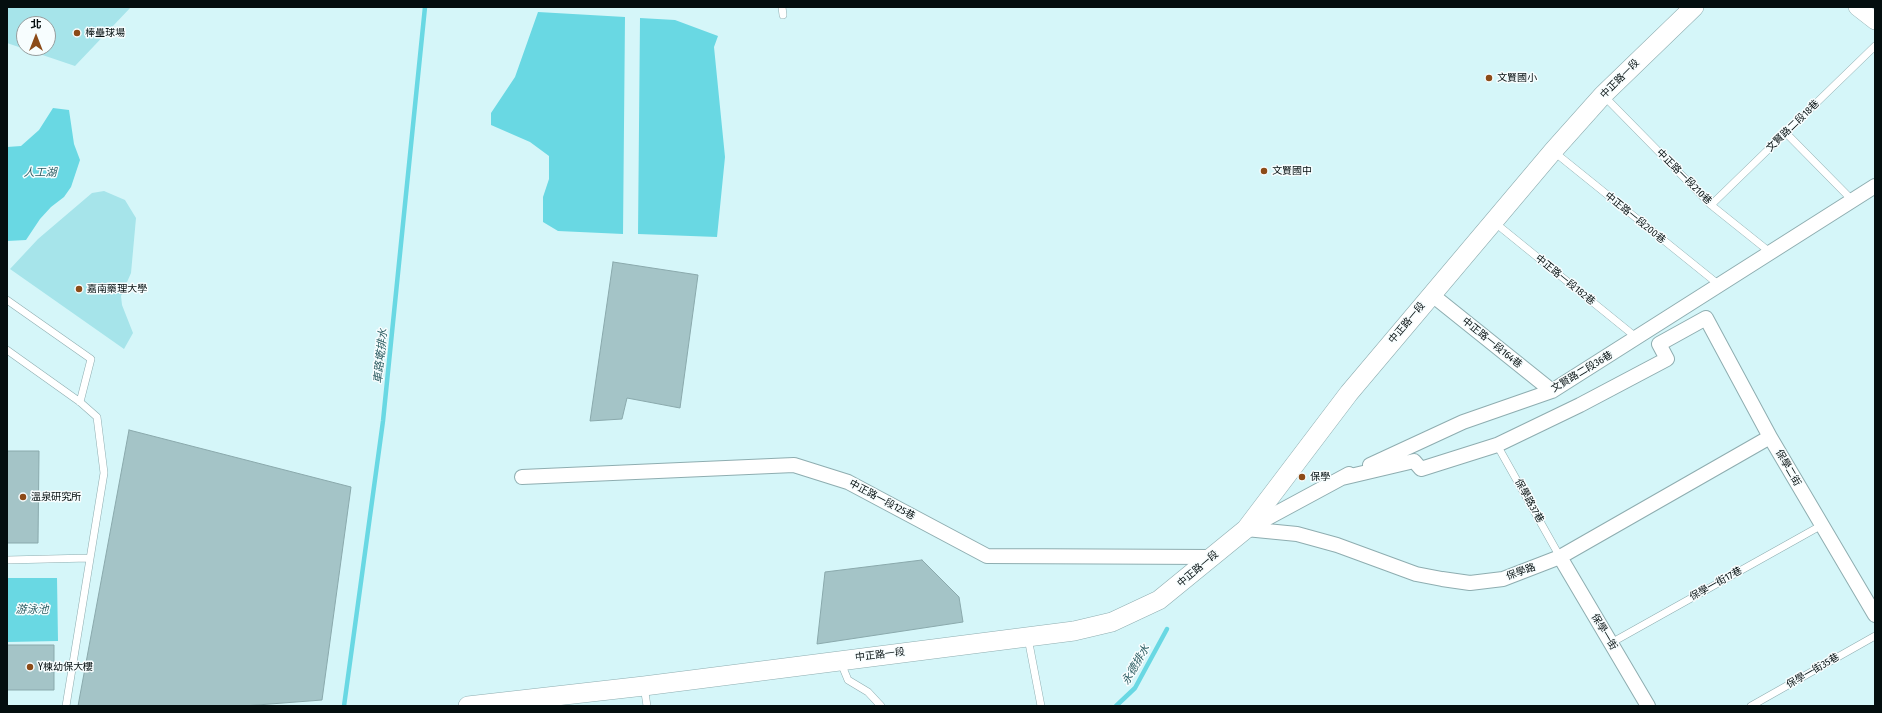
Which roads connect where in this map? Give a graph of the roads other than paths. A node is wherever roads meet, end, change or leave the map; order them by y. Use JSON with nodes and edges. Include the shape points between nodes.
{"nodes":[{"id":1,"x":782,"y":7,"type":"edge"},
{"id":2,"x":1694,"y":7,"type":"edge"},
{"id":3,"x":1857,"y":7,"type":"edge"},
{"id":4,"x":783,"y":15,"type":"dead end"},
{"id":5,"x":1875,"y":21,"type":"edge"},
{"id":6,"x":1875,"y":46,"type":"edge"},
{"id":7,"x":1604,"y":95,"type":"junction"},
{"id":8,"x":1786,"y":133,"type":"junction"},
{"id":9,"x":1553,"y":151,"type":"junction"},
{"id":10,"x":1875,"y":186,"type":"edge"},
{"id":11,"x":1852,"y":201,"type":"junction"},
{"id":12,"x":1711,"y":205,"type":"junction"},
{"id":13,"x":1494,"y":221,"type":"junction"},
{"id":14,"x":1771,"y":253,"type":"junction"},
{"id":15,"x":1718,"y":284,"type":"junction"},
{"id":16,"x":1431,"y":294,"type":"junction"},
{"id":17,"x":7,"y":300,"type":"edge"},
{"id":18,"x":1637,"y":338,"type":"junction"},
{"id":19,"x":7,"y":350,"type":"edge"},
{"id":20,"x":1552,"y":391,"type":"junction"},
{"id":21,"x":80,"y":402,"type":"junction"},
{"id":22,"x":1770,"y":437,"type":"junction"},
{"id":23,"x":1497,"y":445,"type":"junction"},
{"id":24,"x":522,"y":477,"type":"dead end"},
{"id":25,"x":1342,"y":478,"type":"junction"},
{"id":26,"x":1822,"y":525,"type":"junction"},
{"id":27,"x":1246,"y":529,"type":"junction"},
{"id":28,"x":1212,"y":557,"type":"junction"},
{"id":29,"x":1560,"y":557,"type":"junction"},
{"id":30,"x":89,"y":558,"type":"junction"},
{"id":31,"x":7,"y":560,"type":"edge"},
{"id":32,"x":1875,"y":616,"type":"edge"},
{"id":33,"x":1027,"y":636,"type":"junction"},
{"id":34,"x":1875,"y":636,"type":"edge"},
{"id":35,"x":1611,"y":643,"type":"junction"},
{"id":36,"x":840,"y":660,"type":"junction"},
{"id":37,"x":644,"y":686,"type":"junction"},
{"id":38,"x":66,"y":706,"type":"edge"},
{"id":39,"x":468,"y":706,"type":"edge"},
{"id":40,"x":647,"y":706,"type":"edge"},
{"id":41,"x":881,"y":706,"type":"edge"},
{"id":42,"x":1041,"y":706,"type":"edge"},
{"id":43,"x":1648,"y":706,"type":"edge"},
{"id":44,"x":1751,"y":706,"type":"edge"}],
"edges":[{"from":1,"to":4,"type":"lane"},
{"from":2,"to":7,"type":"main road","name":"中正路一段"},
{"from":3,"to":5,"type":"street"},
{"from":6,"to":8,"type":"lane","name":"文賢路二段18巷"},
{"from":7,"to":9,"type":"main road","name":"中正路一段"},
{"from":7,"to":12,"type":"lane","name":"中正路一段210巷"},
{"from":8,"to":11,"type":"lane"},
{"from":8,"to":12,"type":"lane","name":"文賢路二段18巷"},
{"from":9,"to":13,"type":"main road","name":"中正路一段"},
{"from":9,"to":15,"type":"lane","name":"中正路一段200巷"},
{"from":10,"to":11,"type":"street","name":"文賢路二段36巷"},
{"from":11,"to":14,"type":"street","name":"文賢路二段36巷"},
{"from":12,"to":14,"type":"lane","name":"中正路一段210巷"},
{"from":13,"to":16,"type":"main road","name":"中正路一段"},
{"from":13,"to":18,"type":"lane","name":"中正路一段182巷"},
{"from":14,"to":15,"type":"street","name":"文賢路二段36巷"},
{"from":15,"to":18,"type":"street","name":"文賢路二段36巷"},
{"from":16,"to":20,"type":"street","name":"中正路一段164巷"},
{"from":16,"to":27,"type":"main road","name":"中正路一段","via":[[1349,393]]},
{"from":17,"to":21,"type":"lane","via":[[91,359]]},
{"from":18,"to":20,"type":"street","name":"文賢路二段36巷"},
{"from":19,"to":21,"type":"lane"},
{"from":20,"to":25,"type":"street","name":"文賢路二段36巷","via":[[1463,422]]},
{"from":21,"to":30,"type":"lane","via":[[97,417],[104,473]]},
{"from":22,"to":23,"type":"street","name":"保學二街","via":[[1706,318],[1660,344],[1667,359]]},
{"from":22,"to":26,"type":"street","name":"保學二街"},
{"from":22,"to":29,"type":"street","name":"保學路"},
{"from":23,"to":25,"type":"street","via":[[1421,470],[1414,461]]},
{"from":23,"to":29,"type":"lane","name":"保學路37巷"},
{"from":24,"to":28,"type":"street","name":"中正路一段125巷","via":[[794,465],[848,482],[987,556]]},
{"from":25,"to":27,"type":"street","name":"文賢路二段36巷"},
{"from":26,"to":32,"type":"street","name":"保學二街"},
{"from":26,"to":35,"type":"lane","name":"保學一街17巷"},
{"from":27,"to":28,"type":"main road","name":"中正路一段"},
{"from":27,"to":29,"type":"street","name":"保學路","via":[[1297,534],[1337,545],[1416,574],[1470,583],[1503,579]]},
{"from":28,"to":33,"type":"main road","name":"中正路一段","via":[[1160,600],[1129,615],[1074,631]]},
{"from":29,"to":35,"type":"street","name":"保學一街"},
{"from":30,"to":31,"type":"lane"},
{"from":30,"to":38,"type":"lane"},
{"from":33,"to":36,"type":"main road","name":"中正路一段"},
{"from":33,"to":42,"type":"lane"},
{"from":34,"to":44,"type":"lane","name":"保學一街35巷"},
{"from":35,"to":43,"type":"street","name":"保學一街"},
{"from":36,"to":37,"type":"main road","name":"中正路一段"},
{"from":36,"to":41,"type":"lane","via":[[848,680],[868,692]]},
{"from":37,"to":39,"type":"main road","name":"中正路一段"},
{"from":37,"to":40,"type":"lane"}]}
